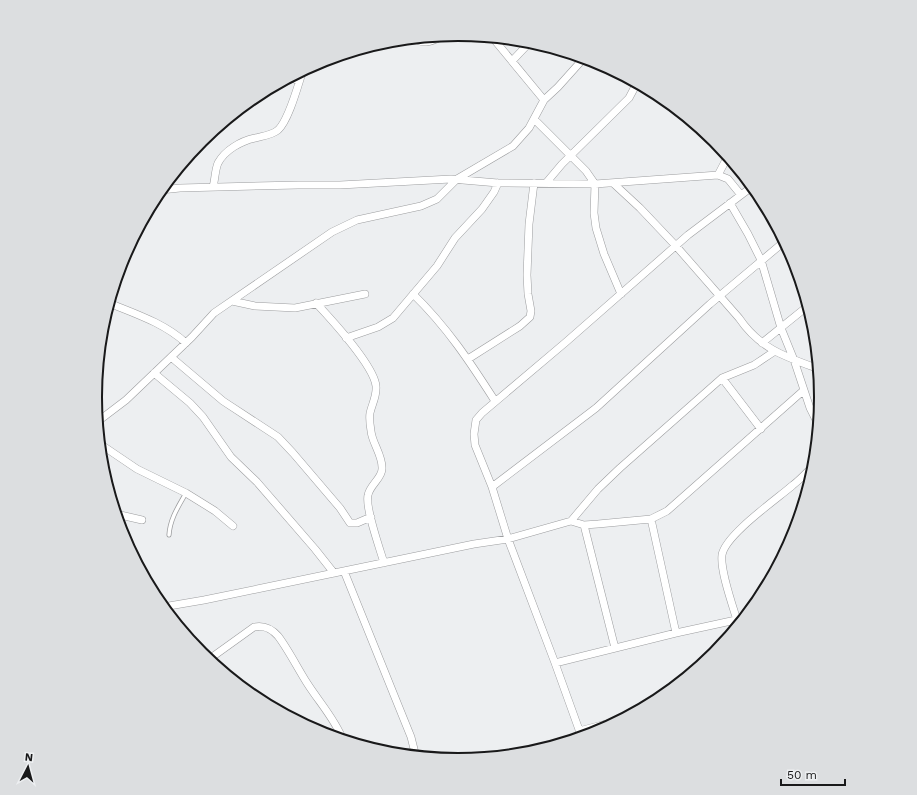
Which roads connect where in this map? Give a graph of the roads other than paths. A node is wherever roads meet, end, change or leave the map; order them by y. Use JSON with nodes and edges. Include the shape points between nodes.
{"nodes":[{"id":1,"x":497,"y":43,"type":"edge"},
{"id":2,"x":525,"y":47,"type":"edge"},
{"id":3,"x":512,"y":61,"type":"junction"},
{"id":4,"x":580,"y":63,"type":"edge"},
{"id":5,"x":300,"y":78,"type":"edge"},
{"id":6,"x":299,"y":82,"type":"joint"},
{"id":7,"x":635,"y":88,"type":"edge"},
{"id":8,"x":544,"y":100,"type":"junction"},
{"id":9,"x":534,"y":119,"type":"junction"},
{"id":10,"x":570,"y":156,"type":"junction"},
{"id":11,"x":726,"y":161,"type":"edge"},
{"id":12,"x":718,"y":175,"type":"junction"},
{"id":13,"x":457,"y":178,"type":"junction"},
{"id":14,"x":498,"y":183,"type":"junction"},
{"id":15,"x":534,"y":183,"type":"junction"},
{"id":16,"x":546,"y":183,"type":"junction"},
{"id":17,"x":612,"y":183,"type":"junction"},
{"id":18,"x":595,"y":184,"type":"junction"},
{"id":19,"x":213,"y":187,"type":"junction"},
{"id":20,"x":169,"y":190,"type":"edge"},
{"id":21,"x":748,"y":190,"type":"edge"},
{"id":22,"x":741,"y":195,"type":"junction"},
{"id":23,"x":730,"y":203,"type":"junction"},
{"id":24,"x":780,"y":245,"type":"edge"},
{"id":25,"x":676,"y":246,"type":"junction"},
{"id":26,"x":761,"y":260,"type":"junction"},
{"id":27,"x":365,"y":294,"type":"dead end"},
{"id":28,"x":413,"y":294,"type":"junction"},
{"id":29,"x":621,"y":294,"type":"junction"},
{"id":30,"x":720,"y":296,"type":"junction"},
{"id":31,"x":232,"y":301,"type":"junction"},
{"id":32,"x":316,"y":303,"type":"junction"},
{"id":33,"x":114,"y":305,"type":"edge"},
{"id":34,"x":804,"y":309,"type":"edge"},
{"id":35,"x":781,"y":328,"type":"junction"},
{"id":36,"x":346,"y":338,"type":"junction"},
{"id":37,"x":186,"y":343,"type":"junction"},
{"id":38,"x":762,"y":343,"type":"junction"},
{"id":39,"x":775,"y":351,"type":"junction"},
{"id":40,"x":171,"y":356,"type":"junction"},
{"id":41,"x":468,"y":358,"type":"junction"},
{"id":42,"x":794,"y":360,"type":"junction"},
{"id":43,"x":813,"y":367,"type":"edge"},
{"id":44,"x":154,"y":373,"type":"junction"},
{"id":45,"x":722,"y":378,"type":"junction"},
{"id":46,"x":804,"y":390,"type":"junction"},
{"id":47,"x":496,"y":401,"type":"junction"},
{"id":48,"x":814,"y":416,"type":"edge"},
{"id":49,"x":103,"y":418,"type":"edge"},
{"id":50,"x":760,"y":428,"type":"junction"},
{"id":51,"x":106,"y":448,"type":"edge"},
{"id":52,"x":807,"y":472,"type":"edge"},
{"id":53,"x":492,"y":487,"type":"junction"},
{"id":54,"x":186,"y":493,"type":"junction"},
{"id":55,"x":122,"y":515,"type":"edge"},
{"id":56,"x":371,"y":517,"type":"junction"},
{"id":57,"x":651,"y":519,"type":"junction"},
{"id":58,"x":142,"y":520,"type":"dead end"},
{"id":59,"x":571,"y":522,"type":"junction"},
{"id":60,"x":584,"y":525,"type":"junction"},
{"id":61,"x":233,"y":526,"type":"dead end"},
{"id":62,"x":170,"y":534,"type":"dead end"},
{"id":63,"x":508,"y":539,"type":"junction"},
{"id":64,"x":384,"y":563,"type":"junction"},
{"id":65,"x":344,"y":571,"type":"junction"},
{"id":66,"x":334,"y":573,"type":"junction"},
{"id":67,"x":169,"y":606,"type":"edge"},
{"id":68,"x":737,"y":620,"type":"joint"},
{"id":69,"x":676,"y":632,"type":"junction"},
{"id":70,"x":615,"y":648,"type":"junction"},
{"id":71,"x":213,"y":657,"type":"edge"},
{"id":72,"x":555,"y":662,"type":"junction"},
{"id":73,"x":339,"y":733,"type":"edge"},
{"id":74,"x":579,"y":733,"type":"edge"},
{"id":75,"x":415,"y":751,"type":"edge"}],
"edges":[{"from":1,"to":3,"type":"street"},
{"from":2,"to":3,"type":"street"},
{"from":3,"to":8,"type":"street"},
{"from":4,"to":8,"type":"street"},
{"from":5,"to":6,"type":"street"},
{"from":6,"to":19,"type":"street","via":[[281,127],[230,150],[218,164]]},
{"from":7,"to":10,"type":"street","via":[[629,98]]},
{"from":8,"to":9,"type":"street"},
{"from":9,"to":10,"type":"street"},
{"from":9,"to":13,"type":"street","via":[[514,146]]},
{"from":10,"to":16,"type":"street"},
{"from":10,"to":18,"type":"street"},
{"from":11,"to":12,"type":"street"},
{"from":12,"to":17,"type":"street"},
{"from":12,"to":22,"type":"street","via":[[728,179]]},
{"from":13,"to":14,"type":"street"},
{"from":13,"to":19,"type":"street","via":[[340,186]]},
{"from":13,"to":31,"type":"street","via":[[437,199],[421,206],[357,220],[332,232]]},
{"from":14,"to":15,"type":"street"},
{"from":14,"to":28,"type":"street","via":[[482,209],[455,238],[437,266]]},
{"from":15,"to":16,"type":"street"},
{"from":15,"to":41,"type":"street","via":[[527,275],[530,317]]},
{"from":16,"to":18,"type":"street"},
{"from":17,"to":18,"type":"street"},
{"from":17,"to":25,"type":"street"},
{"from":18,"to":29,"type":"street","via":[[596,228]]},
{"from":19,"to":20,"type":"street"},
{"from":21,"to":22,"type":"street"},
{"from":22,"to":23,"type":"street"},
{"from":23,"to":25,"type":"street"},
{"from":23,"to":26,"type":"street"},
{"from":24,"to":26,"type":"street"},
{"from":25,"to":29,"type":"street"},
{"from":25,"to":30,"type":"street"},
{"from":26,"to":30,"type":"street"},
{"from":26,"to":35,"type":"street"},
{"from":27,"to":32,"type":"street"},
{"from":28,"to":36,"type":"street","via":[[393,318],[378,327]]},
{"from":28,"to":41,"type":"street","via":[[441,323]]},
{"from":29,"to":47,"type":"street"},
{"from":30,"to":38,"type":"street"},
{"from":30,"to":53,"type":"street","via":[[596,408]]},
{"from":31,"to":32,"type":"street","via":[[255,306],[295,308]]},
{"from":31,"to":37,"type":"street","via":[[214,313]]},
{"from":32,"to":36,"type":"street"},
{"from":33,"to":37,"type":"street","via":[[157,323]]},
{"from":34,"to":35,"type":"street"},
{"from":35,"to":38,"type":"street"},
{"from":35,"to":42,"type":"street"},
{"from":36,"to":56,"type":"street","via":[[374,376],[376,387],[369,421],[382,468],[368,496]]},
{"from":37,"to":40,"type":"street"},
{"from":38,"to":39,"type":"street"},
{"from":39,"to":42,"type":"street"},
{"from":39,"to":45,"type":"street","via":[[754,365]]},
{"from":40,"to":44,"type":"street"},
{"from":40,"to":56,"type":"street","via":[[223,401],[278,437],[350,523]]},
{"from":41,"to":47,"type":"street"},
{"from":42,"to":43,"type":"street"},
{"from":42,"to":46,"type":"street"},
{"from":44,"to":49,"type":"street"},
{"from":44,"to":66,"type":"street","via":[[203,417],[232,457],[257,482]]},
{"from":45,"to":50,"type":"street"},
{"from":45,"to":59,"type":"street","via":[[598,489]]},
{"from":46,"to":48,"type":"street"},
{"from":46,"to":50,"type":"street"},
{"from":47,"to":53,"type":"street","via":[[476,420],[474,434],[475,445]]},
{"from":50,"to":57,"type":"street","via":[[668,511]]},
{"from":51,"to":54,"type":"street","via":[[137,469]]},
{"from":52,"to":68,"type":"street","via":[[743,526],[724,548],[722,560]]},
{"from":53,"to":63,"type":"street"},
{"from":54,"to":61,"type":"street"},
{"from":54,"to":62,"type":"lane","via":[[172,517]]},
{"from":55,"to":58,"type":"street"},
{"from":56,"to":64,"type":"street"},
{"from":57,"to":60,"type":"street"},
{"from":57,"to":69,"type":"street"},
{"from":59,"to":60,"type":"street"},
{"from":59,"to":63,"type":"street"},
{"from":60,"to":70,"type":"street"},
{"from":63,"to":64,"type":"street"},
{"from":63,"to":72,"type":"street"},
{"from":64,"to":65,"type":"street"},
{"from":65,"to":66,"type":"street"},
{"from":65,"to":75,"type":"street"},
{"from":66,"to":67,"type":"street"},
{"from":68,"to":69,"type":"street"},
{"from":69,"to":70,"type":"street"},
{"from":70,"to":72,"type":"street"},
{"from":71,"to":73,"type":"street","via":[[254,628],[268,628],[278,636]]},
{"from":72,"to":74,"type":"street"}]}
